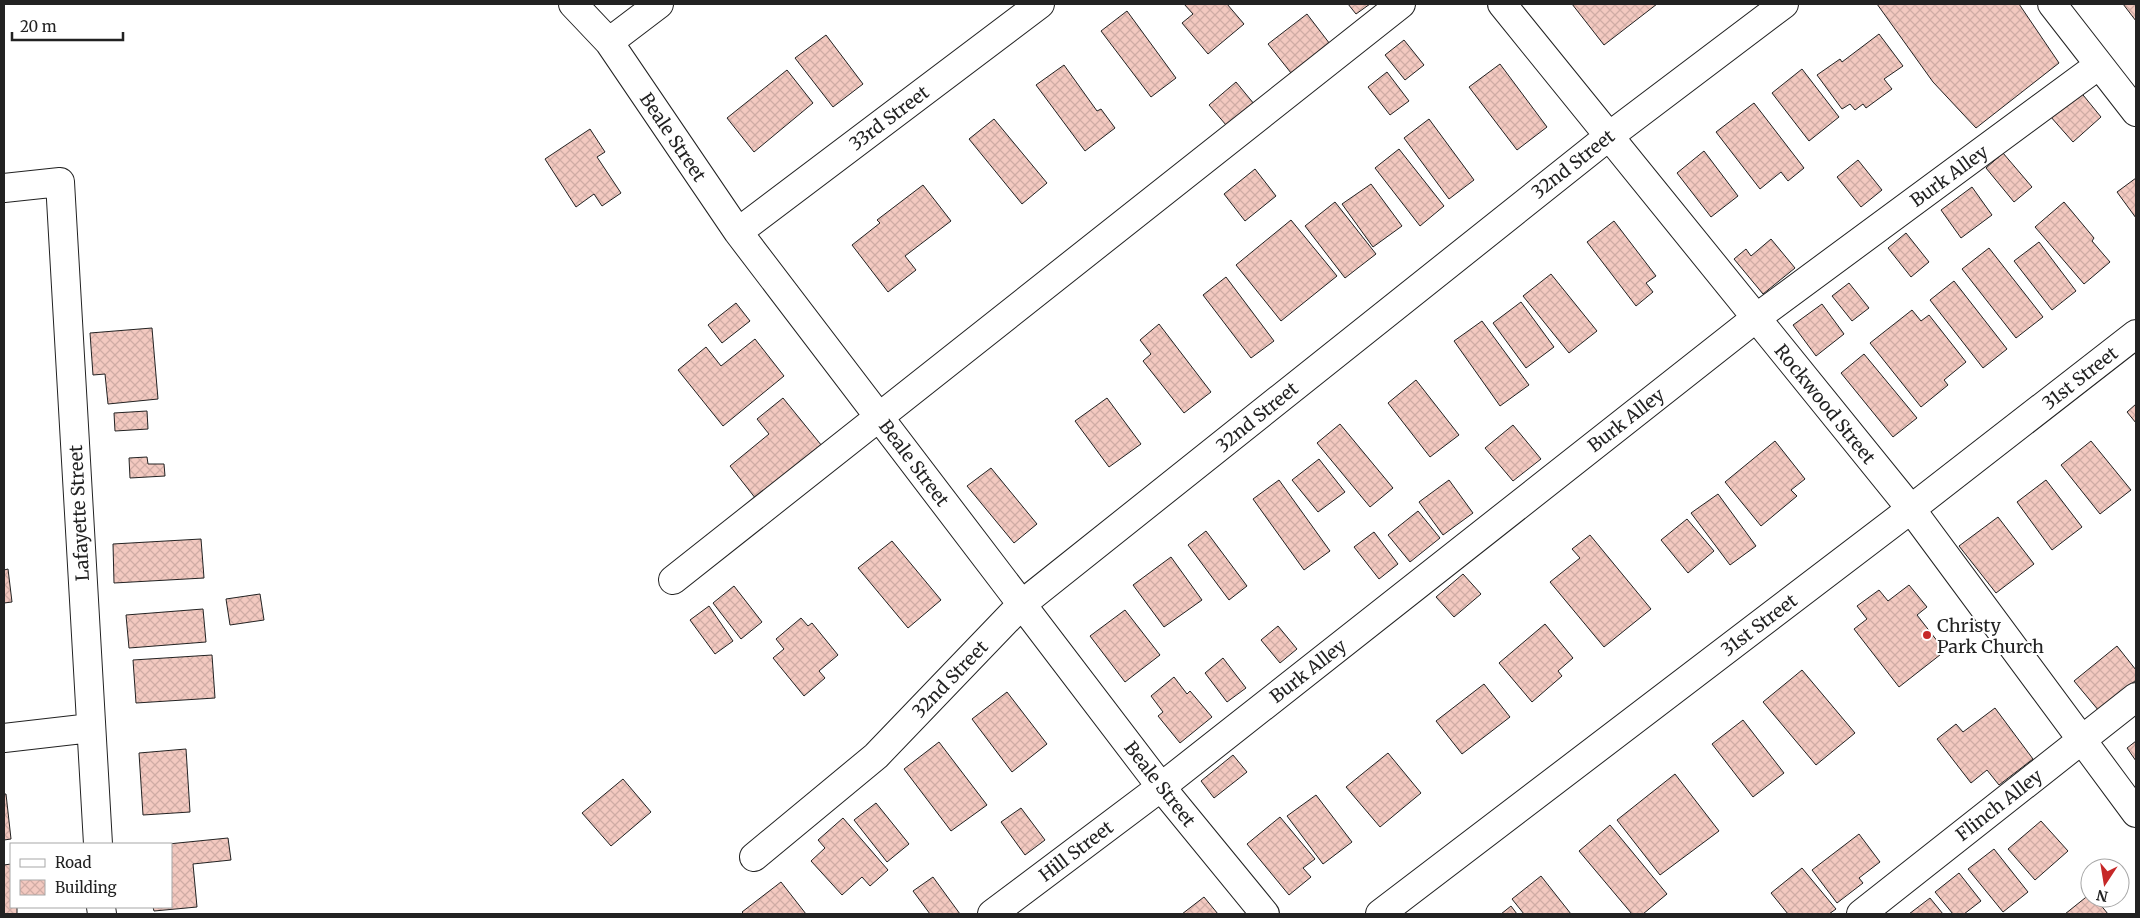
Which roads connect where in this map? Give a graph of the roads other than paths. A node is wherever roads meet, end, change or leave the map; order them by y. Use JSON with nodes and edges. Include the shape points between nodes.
{"nodes":[{"id":1,"x":573,"y":4,"type":"edge"},
{"id":2,"x":659,"y":4,"type":"edge"},
{"id":3,"x":1040,"y":4,"type":"edge"},
{"id":4,"x":1401,"y":4,"type":"edge"},
{"id":5,"x":1502,"y":4,"type":"edge"},
{"id":6,"x":1784,"y":4,"type":"edge"},
{"id":7,"x":2052,"y":4,"type":"edge"},
{"id":8,"x":609,"y":42,"type":"junction"},
{"id":9,"x":2100,"y":64,"type":"junction"},
{"id":10,"x":2136,"y":112,"type":"edge"},
{"id":11,"x":1608,"y":137,"type":"junction"},
{"id":12,"x":4,"y":188,"type":"edge"},
{"id":13,"x":738,"y":232,"type":"junction"},
{"id":14,"x":1756,"y":318,"type":"junction"},
{"id":15,"x":2136,"y":334,"type":"edge"},
{"id":16,"x":880,"y":418,"type":"junction"},
{"id":17,"x":1911,"y":509,"type":"junction"},
{"id":18,"x":673,"y":580,"type":"dead end"},
{"id":19,"x":1022,"y":604,"type":"junction"},
{"id":20,"x":2136,"y":697,"type":"edge"},
{"id":21,"x":91,"y":728,"type":"junction"},
{"id":22,"x":4,"y":738,"type":"edge"},
{"id":23,"x":2082,"y":739,"type":"junction"},
{"id":24,"x":1161,"y":787,"type":"junction"},
{"id":25,"x":2136,"y":813,"type":"edge"},
{"id":26,"x":98,"y":843,"type":"edge"},
{"id":27,"x":754,"y":858,"type":"dead end"},
{"id":28,"x":992,"y":914,"type":"edge"},
{"id":29,"x":1265,"y":914,"type":"edge"},
{"id":30,"x":1380,"y":914,"type":"edge"},
{"id":31,"x":1861,"y":914,"type":"edge"}],
"edges":[{"from":1,"to":8,"type":"street","name":"Beale Street"},
{"from":2,"to":8,"type":"street"},
{"from":3,"to":13,"type":"street","name":"33rd Street"},
{"from":4,"to":16,"type":"street"},
{"from":5,"to":11,"type":"street","name":"Rockwood Street"},
{"from":6,"to":11,"type":"street","name":"32nd Street"},
{"from":7,"to":9,"type":"street"},
{"from":8,"to":13,"type":"street","name":"Beale Street"},
{"from":9,"to":10,"type":"street"},
{"from":9,"to":14,"type":"street","name":"Burk Alley"},
{"from":11,"to":14,"type":"street","name":"Rockwood Street"},
{"from":11,"to":19,"type":"street","name":"32nd Street"},
{"from":12,"to":21,"type":"street","name":"Lafayette Street","via":[[60,182]]},
{"from":13,"to":16,"type":"street","name":"Beale Street"},
{"from":14,"to":17,"type":"street","name":"Rockwood Street"},
{"from":14,"to":24,"type":"street","name":"Burk Alley"},
{"from":15,"to":17,"type":"street","name":"31st Street"},
{"from":16,"to":18,"type":"street"},
{"from":16,"to":19,"type":"street","name":"Beale Street"},
{"from":17,"to":23,"type":"street","name":"Rockwood Street"},
{"from":17,"to":30,"type":"street","name":"31st Street"},
{"from":19,"to":24,"type":"street","name":"Beale Street"},
{"from":19,"to":27,"type":"street","name":"32nd Street","via":[[876,756]]},
{"from":20,"to":23,"type":"street","name":"Flinch Alley"},
{"from":21,"to":22,"type":"street"},
{"from":21,"to":26,"type":"street","name":"Lafayette Street"},
{"from":23,"to":25,"type":"street","name":"Rockwood Street"},
{"from":23,"to":31,"type":"street","name":"Flinch Alley"},
{"from":24,"to":28,"type":"street","name":"Hill Street"},
{"from":24,"to":29,"type":"street","name":"Beale Street"}]}
